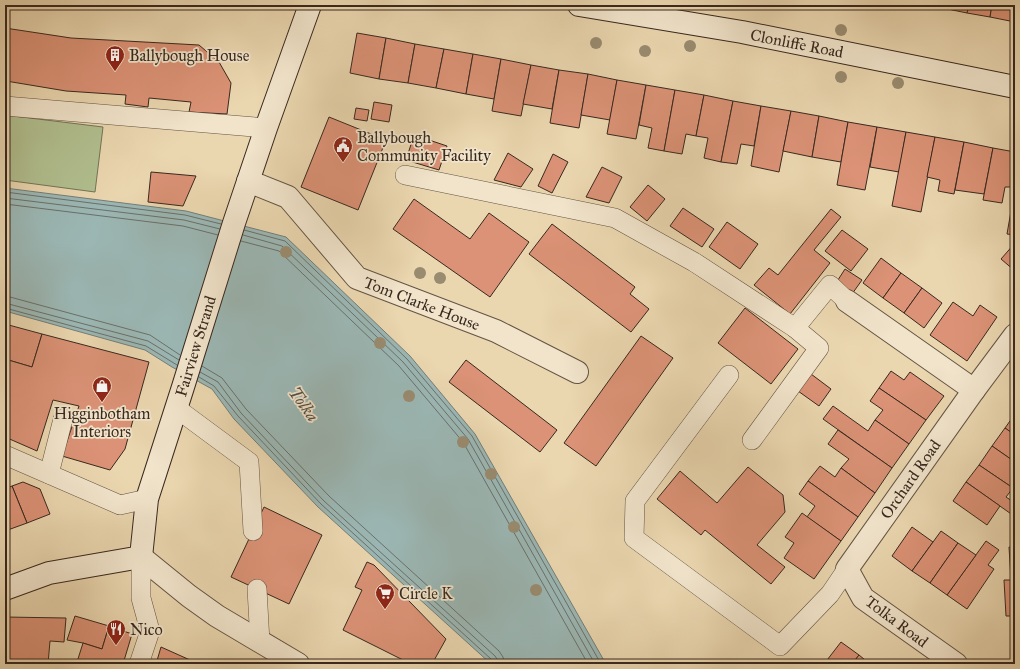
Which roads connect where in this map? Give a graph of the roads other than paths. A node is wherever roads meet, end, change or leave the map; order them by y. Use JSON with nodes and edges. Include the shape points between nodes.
{"nodes":[{"id":1,"x":310,"y":5,"type":"edge"},
{"id":2,"x":578,"y":5,"type":"edge"},
{"id":3,"x":1015,"y":87,"type":"edge"},
{"id":4,"x":5,"y":106,"type":"edge"},
{"id":5,"x":266,"y":128,"type":"junction"},
{"id":6,"x":405,"y":175,"type":"dead end"},
{"id":7,"x":248,"y":181,"type":"junction"},
{"id":8,"x":847,"y":301,"type":"joint"},
{"id":9,"x":795,"y":328,"type":"junction"},
{"id":10,"x":1015,"y":335,"type":"edge"},
{"id":11,"x":577,"y":372,"type":"dead end"},
{"id":12,"x":729,"y":375,"type":"dead end"},
{"id":13,"x":974,"y":390,"type":"junction"},
{"id":14,"x":176,"y":408,"type":"junction"},
{"id":15,"x":62,"y":419,"type":"dead end"},
{"id":16,"x":752,"y":440,"type":"dead end"},
{"id":17,"x":5,"y":454,"type":"edge"},
{"id":18,"x":48,"y":474,"type":"junction"},
{"id":19,"x":147,"y":499,"type":"junction"},
{"id":20,"x":253,"y":531,"type":"dead end"},
{"id":21,"x":141,"y":557,"type":"junction"},
{"id":22,"x":848,"y":569,"type":"junction"},
{"id":23,"x":5,"y":589,"type":"edge"},
{"id":24,"x":257,"y":589,"type":"dead end"},
{"id":25,"x":260,"y":642,"type":"junction"},
{"id":26,"x":139,"y":664,"type":"edge"},
{"id":27,"x":298,"y":664,"type":"edge"},
{"id":28,"x":956,"y":664,"type":"edge"}],
"edges":[{"from":1,"to":5,"type":"main road","name":"Fairview Strand"},
{"from":2,"to":3,"type":"main road","name":"Clonliffe Road","via":[[742,32]]},
{"from":4,"to":5,"type":"lane"},
{"from":5,"to":7,"type":"main road","name":"Fairview Strand"},
{"from":6,"to":9,"type":"lane","via":[[615,218],[694,262]]},
{"from":7,"to":11,"type":"main road","name":"Tom Clarke House","via":[[288,197],[357,278],[496,331]]},
{"from":7,"to":14,"type":"main road","name":"Fairview Strand"},
{"from":8,"to":9,"type":"lane","via":[[830,285]]},
{"from":8,"to":13,"type":"main road"},
{"from":9,"to":16,"type":"lane","via":[[819,348]]},
{"from":10,"to":13,"type":"main road","name":"Orchard Road"},
{"from":12,"to":22,"type":"lane","via":[[635,501],[634,538],[780,646],[830,594]]},
{"from":13,"to":22,"type":"main road","name":"Orchard Road"},
{"from":14,"to":19,"type":"main road","name":"Fairview Strand"},
{"from":14,"to":20,"type":"lane","via":[[249,462]]},
{"from":15,"to":18,"type":"lane"},
{"from":17,"to":18,"type":"lane"},
{"from":18,"to":19,"type":"lane","via":[[120,505]]},
{"from":19,"to":21,"type":"main road","name":"Fairview Strand"},
{"from":21,"to":23,"type":"main road","via":[[49,572]]},
{"from":21,"to":25,"type":"main road","via":[[189,596]]},
{"from":21,"to":26,"type":"lane","via":[[141,598],[150,632]]},
{"from":22,"to":28,"type":"main road","name":"Tolka Road","via":[[863,598]]},
{"from":24,"to":25,"type":"lane"},
{"from":25,"to":27,"type":"main road"}]}
